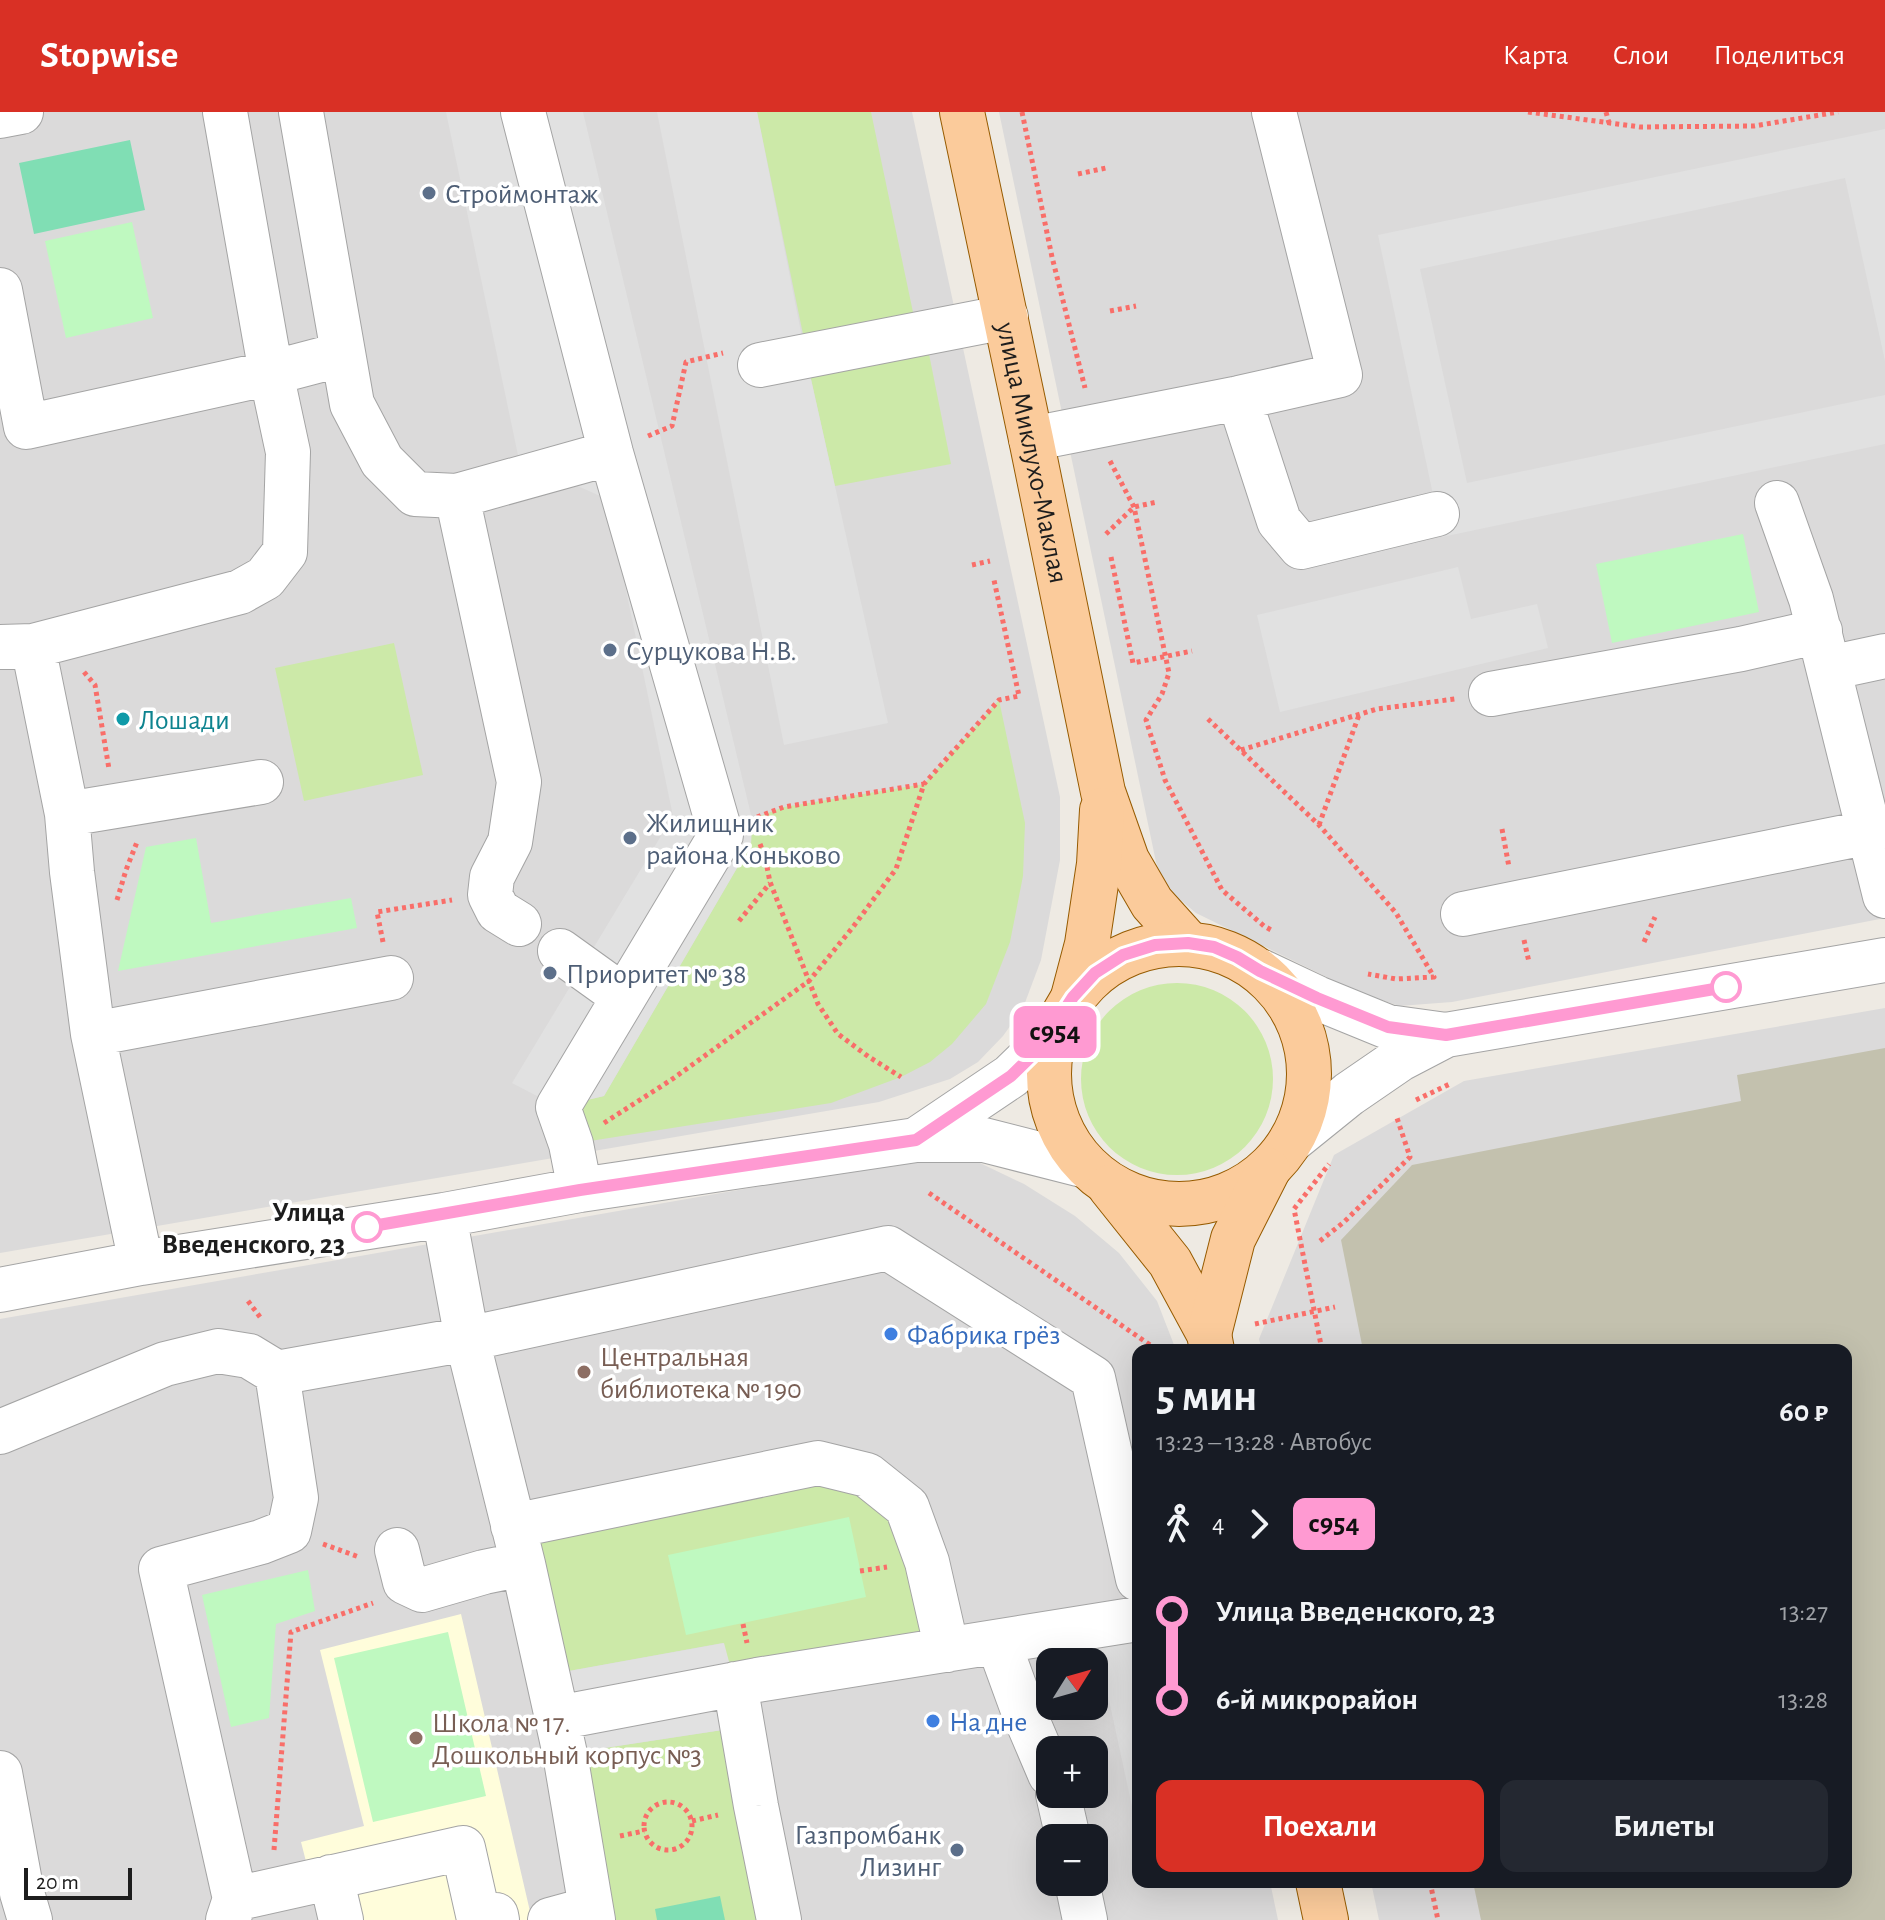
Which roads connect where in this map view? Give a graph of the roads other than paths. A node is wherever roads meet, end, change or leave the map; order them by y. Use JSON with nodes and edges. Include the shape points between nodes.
{"nodes":[{"id":1,"x":21,"y":112,"type":"edge"},
{"id":2,"x":225,"y":112,"type":"edge"},
{"id":3,"x":301,"y":112,"type":"edge"},
{"id":4,"x":523,"y":112,"type":"edge"},
{"id":5,"x":962,"y":112,"type":"edge"},
{"id":6,"x":1274,"y":112,"type":"edge"},
{"id":7,"x":0,"y":116,"type":"edge"},
{"id":8,"x":0,"y":290,"type":"edge"},
{"id":9,"x":1006,"y":317,"type":"junction"},
{"id":10,"x":343,"y":354,"type":"junction"},
{"id":11,"x":744,"y":358,"type":"road end"},
{"id":12,"x":271,"y":373,"type":"junction"},
{"id":13,"x":1239,"y":398,"type":"junction"},
{"id":14,"x":1031,"y":439,"type":"junction"},
{"id":15,"x":611,"y":453,"type":"junction"},
{"id":16,"x":457,"y":496,"type":"junction"},
{"id":17,"x":1777,"y":503,"type":"dead end"},
{"id":18,"x":1437,"y":514,"type":"dead end"},
{"id":19,"x":16,"y":646,"type":"edge"},
{"id":20,"x":1824,"y":649,"type":"junction"},
{"id":21,"x":1885,"y":656,"type":"edge"},
{"id":22,"x":1491,"y":694,"type":"road end"},
{"id":23,"x":261,"y":782,"type":"dead end"},
{"id":24,"x":1103,"y":792,"type":"junction"},
{"id":25,"x":67,"y":814,"type":"junction"},
{"id":26,"x":1870,"y":832,"type":"junction"},
{"id":27,"x":1885,"y":896,"type":"edge"},
{"id":28,"x":1463,"y":914,"type":"dead end"},
{"id":29,"x":519,"y":924,"type":"dead end"},
{"id":30,"x":1188,"y":943,"type":"junction"},
{"id":31,"x":560,"y":951,"type":"dead end"},
{"id":32,"x":1268,"y":952,"type":"junction"},
{"id":33,"x":1885,"y":960,"type":"edge"},
{"id":34,"x":391,"y":978,"type":"dead end"},
{"id":35,"x":624,"y":997,"type":"junction"},
{"id":36,"x":1064,"y":1015,"type":"junction"},
{"id":37,"x":93,"y":1034,"type":"junction"},
{"id":38,"x":1446,"y":1035,"type":"junction"},
{"id":39,"x":916,"y":1140,"type":"junction"},
{"id":40,"x":1280,"y":1155,"type":"junction"},
{"id":41,"x":1098,"y":1176,"type":"junction"},
{"id":42,"x":580,"y":1190,"type":"junction"},
{"id":43,"x":444,"y":1215,"type":"junction"},
{"id":44,"x":141,"y":1263,"type":"junction"},
{"id":45,"x":0,"y":1290,"type":"edge"},
{"id":46,"x":467,"y":1339,"type":"junction"},
{"id":47,"x":1210,"y":1342,"type":"edge"},
{"id":48,"x":277,"y":1373,"type":"junction"},
{"id":49,"x":0,"y":1432,"type":"edge"},
{"id":50,"x":518,"y":1545,"type":"junction"},
{"id":51,"x":1132,"y":1552,"type":"edge"},
{"id":52,"x":401,"y":1568,"type":"road end"},
{"id":53,"x":1132,"y":1620,"type":"edge"},
{"id":54,"x":996,"y":1642,"type":"junction"},
{"id":55,"x":947,"y":1650,"type":"junction"},
{"id":56,"x":735,"y":1684,"type":"junction"},
{"id":57,"x":557,"y":1718,"type":"junction"},
{"id":58,"x":1036,"y":1741,"type":"edge"},
{"id":59,"x":0,"y":1773,"type":"edge"},
{"id":60,"x":331,"y":1877,"type":"junction"},
{"id":61,"x":1319,"y":1888,"type":"edge"},
{"id":62,"x":1080,"y":1896,"type":"edge"},
{"id":63,"x":17,"y":1903,"type":"edge"},
{"id":64,"x":244,"y":1903,"type":"edge"},
{"id":65,"x":578,"y":1916,"type":"edge"},
{"id":66,"x":341,"y":1920,"type":"edge"},
{"id":67,"x":497,"y":1920,"type":"edge"},
{"id":68,"x":779,"y":1920,"type":"edge"},
{"id":69,"x":1085,"y":1920,"type":"edge"},
{"id":70,"x":1326,"y":1920,"type":"edge"}],
"edges":[{"from":1,"to":7,"type":"street"},
{"from":2,"to":12,"type":"street"},
{"from":3,"to":10,"type":"street"},
{"from":4,"to":15,"type":"street"},
{"from":5,"to":9,"type":"main road","name":"улица Миклухо-Маклая"},
{"from":6,"to":13,"type":"street","via":[[1340,375]]},
{"from":8,"to":12,"type":"street","via":[[26,427]]},
{"from":9,"to":11,"type":"street"},
{"from":9,"to":14,"type":"main road","name":"улица Миклухо-Маклая"},
{"from":10,"to":12,"type":"street"},
{"from":10,"to":16,"type":"street","via":[[352,404],[382,461],[415,494]]},
{"from":12,"to":19,"type":"street","via":[[288,452],[285,552],[265,578],[240,592]]},
{"from":13,"to":14,"type":"street"},
{"from":13,"to":18,"type":"street","via":[[1279,521],[1301,547]]},
{"from":14,"to":24,"type":"main road","name":"улица Миклухо-Маклая"},
{"from":15,"to":16,"type":"street"},
{"from":15,"to":35,"type":"street","via":[[721,835]]},
{"from":16,"to":29,"type":"street","via":[[519,782],[510,842],[492,877],[490,895],[498,911]]},
{"from":17,"to":20,"type":"street"},
{"from":19,"to":25,"type":"street"},
{"from":20,"to":21,"type":"street"},
{"from":20,"to":22,"type":"street","via":[[1741,649]]},
{"from":20,"to":26,"type":"street"},
{"from":23,"to":25,"type":"street"},
{"from":24,"to":30,"type":"main road","name":"улица Миклухо-Маклая","via":[[1127,860],[1152,903]]},
{"from":24,"to":36,"type":"main road","name":"улица Миклухо-Маклая","via":[[1087,944]]},
{"from":25,"to":37,"type":"street"},
{"from":26,"to":27,"type":"street"},
{"from":26,"to":28,"type":"street"},
{"from":30,"to":32,"type":"main road","via":[[1237,957]]},
{"from":30,"to":36,"type":"main road","via":[[1155,945],[1123,955],[1095,973]]},
{"from":31,"to":35,"type":"street"},
{"from":32,"to":38,"type":"street","via":[[1317,998],[1388,1027]]},
{"from":32,"to":40,"type":"main road","via":[[1303,1031],[1310,1068],[1306,1105]]},
{"from":33,"to":38,"type":"street"},
{"from":34,"to":37,"type":"street"},
{"from":35,"to":42,"type":"street","via":[[558,1107]]},
{"from":36,"to":39,"type":"street","via":[[1011,1076]]},
{"from":36,"to":41,"type":"main road","via":[[1048,1069],[1052,1105],[1065,1138]]},
{"from":37,"to":44,"type":"street"},
{"from":38,"to":40,"type":"street","via":[[1349,1094]]},
{"from":39,"to":41,"type":"street","via":[[984,1140]]},
{"from":39,"to":42,"type":"street"},
{"from":40,"to":41,"type":"main road","via":[[1233,1193],[1191,1204],[1148,1201]]},
{"from":40,"to":47,"type":"main road","via":[[1233,1239]]},
{"from":41,"to":47,"type":"main road","via":[[1170,1262]]},
{"from":42,"to":43,"type":"street"},
{"from":43,"to":44,"type":"street"},
{"from":43,"to":46,"type":"street"},
{"from":44,"to":45,"type":"street"},
{"from":46,"to":48,"type":"street"},
{"from":46,"to":50,"type":"street"},
{"from":46,"to":51,"type":"street","via":[[888,1248],[1093,1378]]},
{"from":48,"to":49,"type":"street","via":[[249,1356],[218,1351],[165,1364]]},
{"from":48,"to":64,"type":"street","via":[[296,1498],[289,1531],[161,1569]]},
{"from":50,"to":52,"type":"street","via":[[484,1572],[422,1590]]},
{"from":50,"to":55,"type":"street","via":[[818,1463],[867,1475],[907,1507],[927,1562]]},
{"from":50,"to":57,"type":"street"},
{"from":53,"to":54,"type":"street"},
{"from":54,"to":55,"type":"street"},
{"from":54,"to":58,"type":"street"},
{"from":55,"to":56,"type":"street"},
{"from":56,"to":57,"type":"street"},
{"from":56,"to":68,"type":"street"},
{"from":57,"to":65,"type":"street","via":[[565,1754]]},
{"from":59,"to":63,"type":"street"},
{"from":60,"to":64,"type":"street"},
{"from":60,"to":66,"type":"street"},
{"from":60,"to":67,"type":"street","via":[[463,1848],[479,1919],[496,1915]]},
{"from":61,"to":70,"type":"main road"},
{"from":62,"to":69,"type":"street"}]}
